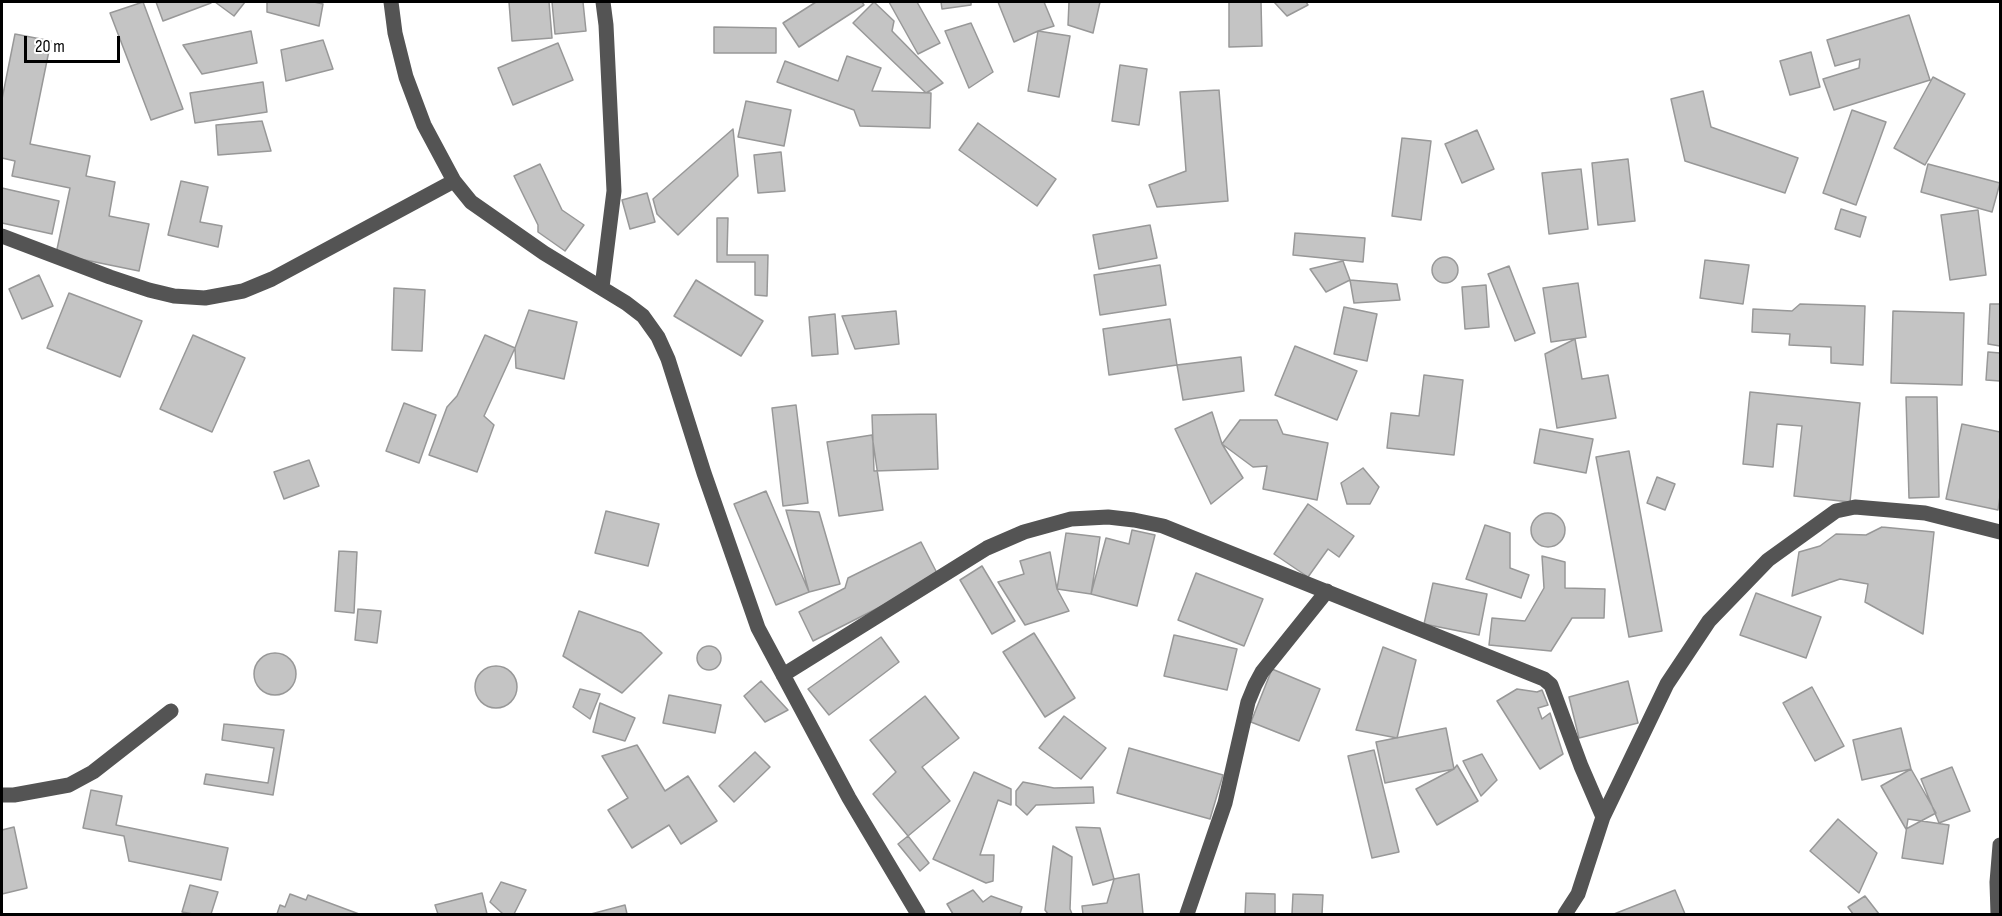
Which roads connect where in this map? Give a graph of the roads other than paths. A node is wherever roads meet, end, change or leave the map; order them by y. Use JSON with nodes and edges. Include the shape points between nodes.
{"nodes":[{"id":1,"x":391,"y":2,"type":"edge"},
{"id":2,"x":603,"y":2,"type":"edge"},
{"id":3,"x":454,"y":181,"type":"junction"},
{"id":4,"x":2,"y":236,"type":"edge"},
{"id":5,"x":602,"y":287,"type":"junction"},
{"id":6,"x":2001,"y":532,"type":"edge"},
{"id":7,"x":1327,"y":591,"type":"junction"},
{"id":8,"x":783,"y":675,"type":"junction"},
{"id":9,"x":171,"y":711,"type":"dead end"},
{"id":10,"x":2,"y":795,"type":"edge"},
{"id":11,"x":1603,"y":817,"type":"junction"},
{"id":12,"x":2001,"y":845,"type":"edge"},
{"id":13,"x":918,"y":915,"type":"edge"},
{"id":14,"x":1187,"y":915,"type":"edge"},
{"id":15,"x":1565,"y":915,"type":"edge"},
{"id":16,"x":1998,"y":915,"type":"edge"}],
"edges":[{"from":1,"to":3,"type":"street","via":[[406,77],[424,125]]},
{"from":2,"to":5,"type":"street","via":[[614,191]]},
{"from":3,"to":4,"type":"street","via":[[272,279],[243,291],[205,298],[149,290]]},
{"from":3,"to":5,"type":"street","via":[[471,202],[544,253]]},
{"from":5,"to":8,"type":"street","via":[[643,316],[658,337],[754,617]]},
{"from":6,"to":11,"type":"street","via":[[1925,513],[1855,507],[1836,511],[1768,560],[1709,621],[1667,684]]},
{"from":7,"to":8,"type":"street","via":[[1163,526],[1108,517],[1071,519],[1024,532],[987,548]]},
{"from":7,"to":11,"type":"street","via":[[1544,679],[1551,686]]},
{"from":7,"to":14,"type":"street","via":[[1262,672],[1248,702],[1225,803]]},
{"from":8,"to":13,"type":"street"},
{"from":9,"to":10,"type":"street","via":[[93,772],[69,785]]},
{"from":11,"to":15,"type":"street","via":[[1578,894]]},
{"from":12,"to":16,"type":"street"}]}
